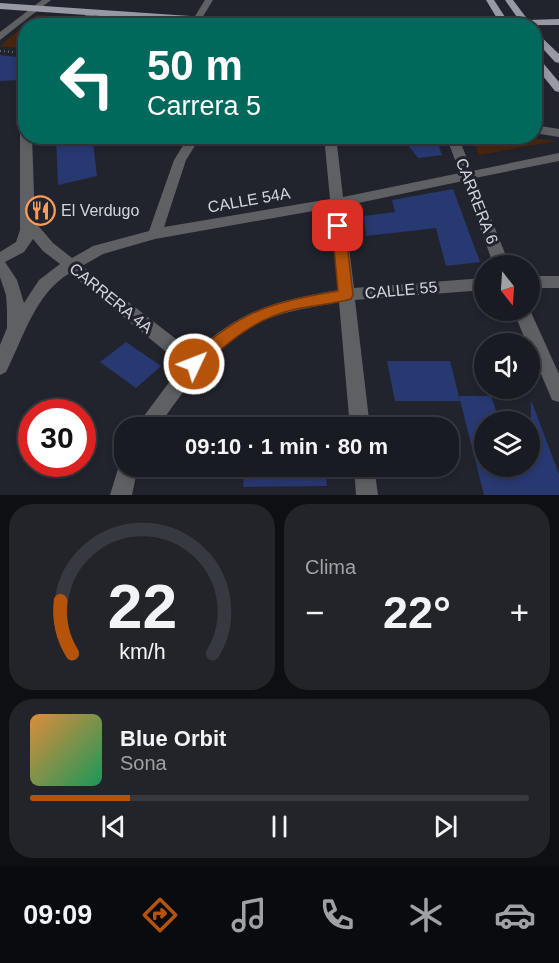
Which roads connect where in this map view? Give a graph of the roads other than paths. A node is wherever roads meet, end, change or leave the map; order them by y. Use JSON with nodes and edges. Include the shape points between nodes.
{"nodes":[{"id":1,"x":47,"y":0,"type":"edge"},
{"id":2,"x":209,"y":0,"type":"edge"},
{"id":3,"x":490,"y":0,"type":"edge"},
{"id":4,"x":509,"y":0,"type":"edge"},
{"id":5,"x":0,"y":6,"type":"edge"},
{"id":6,"x":34,"y":9,"type":"junction"},
{"id":7,"x":92,"y":13,"type":"junction"},
{"id":8,"x":559,"y":13,"type":"edge"},
{"id":9,"x":23,"y":18,"type":"edge"},
{"id":10,"x":87,"y":18,"type":"edge"},
{"id":11,"x":157,"y":18,"type":"edge"},
{"id":12,"x":198,"y":18,"type":"edge"},
{"id":13,"x":502,"y":18,"type":"edge"},
{"id":14,"x":523,"y":18,"type":"edge"},
{"id":15,"x":538,"y":18,"type":"edge"},
{"id":16,"x":18,"y":22,"type":"edge"},
{"id":17,"x":542,"y":22,"type":"edge"},
{"id":18,"x":559,"y":22,"type":"edge"},
{"id":19,"x":0,"y":37,"type":"edge"},
{"id":20,"x":542,"y":42,"type":"edge"},
{"id":21,"x":559,"y":60,"type":"edge"},
{"id":22,"x":542,"y":69,"type":"edge"},
{"id":23,"x":559,"y":89,"type":"edge"},
{"id":24,"x":542,"y":130,"type":"edge"},
{"id":25,"x":559,"y":133,"type":"edge"},
{"id":26,"x":26,"y":144,"type":"edge"},
{"id":27,"x":190,"y":144,"type":"edge"},
{"id":28,"x":331,"y":144,"type":"edge"},
{"id":29,"x":455,"y":144,"type":"edge"},
{"id":30,"x":559,"y":157,"type":"edge"},
{"id":31,"x":466,"y":176,"type":"junction"},
{"id":32,"x":336,"y":203,"type":"junction"},
{"id":33,"x":28,"y":222,"type":"junction"},
{"id":34,"x":155,"y":234,"type":"junction"},
{"id":35,"x":498,"y":255,"type":"edge"},
{"id":36,"x":0,"y":258,"type":"edge"},
{"id":37,"x":70,"y":264,"type":"junction"},
{"id":38,"x":0,"y":266,"type":"edge"},
{"id":39,"x":540,"y":282,"type":"edge"},
{"id":40,"x":559,"y":282,"type":"edge"},
{"id":41,"x":474,"y":285,"type":"edge"},
{"id":42,"x":346,"y":295,"type":"junction"},
{"id":43,"x":526,"y":321,"type":"edge"},
{"id":44,"x":15,"y":330,"type":"junction"},
{"id":45,"x":194,"y":364,"type":"junction"},
{"id":46,"x":0,"y":367,"type":"edge"},
{"id":47,"x":559,"y":394,"type":"edge"},
{"id":48,"x":153,"y":417,"type":"edge"},
{"id":49,"x":359,"y":417,"type":"edge"},
{"id":50,"x":125,"y":477,"type":"edge"},
{"id":51,"x":365,"y":477,"type":"edge"},
{"id":52,"x":121,"y":495,"type":"edge"},
{"id":53,"x":367,"y":495,"type":"edge"}],
"edges":[{"from":1,"to":6,"type":"street"},
{"from":2,"to":12,"type":"street"},
{"from":3,"to":13,"type":"main road"},
{"from":4,"to":14,"type":"main road"},
{"from":5,"to":6,"type":"main road"},
{"from":6,"to":7,"type":"main road"},
{"from":6,"to":9,"type":"street"},
{"from":7,"to":10,"type":"street"},
{"from":7,"to":11,"type":"main road"},
{"from":8,"to":15,"type":"main road"},
{"from":16,"to":19,"type":"street"},
{"from":17,"to":18,"type":"main road"},
{"from":20,"to":21,"type":"main road"},
{"from":22,"to":23,"type":"main road"},
{"from":24,"to":25,"type":"street"},
{"from":26,"to":33,"type":"street"},
{"from":27,"to":34,"type":"street","via":[[180,160]]},
{"from":28,"to":32,"type":"street"},
{"from":29,"to":31,"type":"street","name":"CARRERA 6"},
{"from":30,"to":31,"type":"street","name":"CALLE 54A"},
{"from":31,"to":32,"type":"street","name":"CALLE 54A"},
{"from":31,"to":35,"type":"street","name":"CARRERA 6"},
{"from":32,"to":34,"type":"street","name":"CALLE 54A"},
{"from":32,"to":42,"type":"street"},
{"from":33,"to":36,"type":"street","via":[[21,247]]},
{"from":33,"to":37,"type":"street","name":"CARRERA 4A","via":[[48,247]]},
{"from":34,"to":37,"type":"street","name":"CALLE 54A","via":[[98,250]]},
{"from":37,"to":44,"type":"street","name":"CALLE 54A","via":[[45,285]]},
{"from":37,"to":45,"type":"street","name":"CARRERA 4A"},
{"from":38,"to":44,"type":"street","via":[[14,290]]},
{"from":39,"to":40,"type":"street"},
{"from":41,"to":42,"type":"street","name":"CALLE 55"},
{"from":42,"to":45,"type":"street","name":"CALLE 55","via":[[294,304],[260,315],[222,337]]},
{"from":42,"to":49,"type":"street"},
{"from":43,"to":47,"type":"street"},
{"from":44,"to":46,"type":"street"},
{"from":45,"to":48,"type":"street"},
{"from":50,"to":52,"type":"street"},
{"from":51,"to":53,"type":"street"}]}
